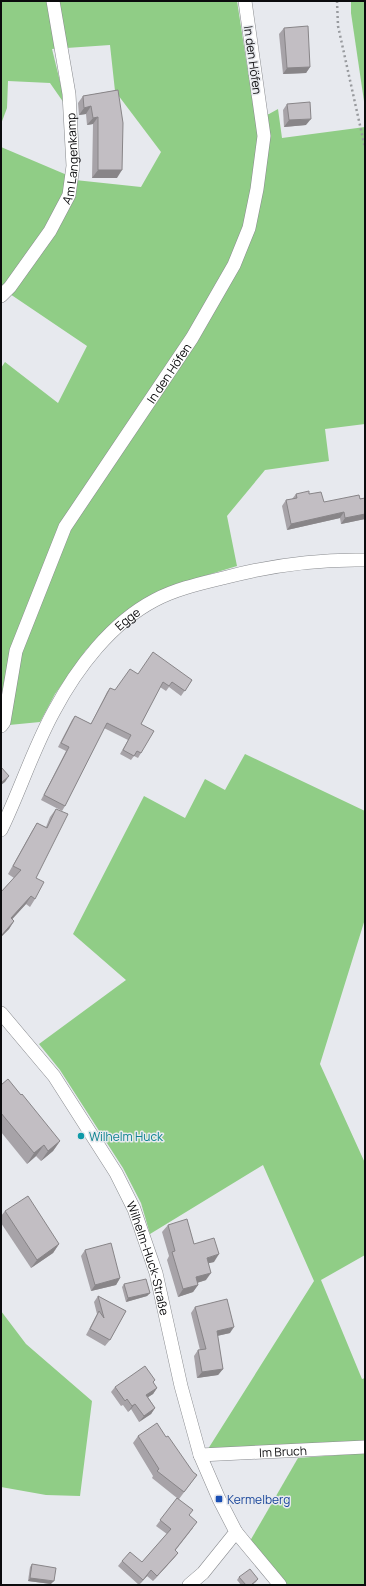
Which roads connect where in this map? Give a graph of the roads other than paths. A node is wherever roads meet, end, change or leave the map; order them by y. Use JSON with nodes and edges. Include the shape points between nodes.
{"nodes":[{"id":1,"x":53,"y":1,"type":"edge"},
{"id":2,"x":245,"y":1,"type":"edge"},
{"id":3,"x":1,"y":296,"type":"edge"},
{"id":4,"x":365,"y":560,"type":"edge"},
{"id":5,"x":1,"y":726,"type":"edge"},
{"id":6,"x":1,"y":830,"type":"edge"},
{"id":7,"x":1,"y":1013,"type":"edge"},
{"id":8,"x":365,"y":1447,"type":"edge"},
{"id":9,"x":200,"y":1455,"type":"junction"},
{"id":10,"x":236,"y":1532,"type":"junction"},
{"id":11,"x":189,"y":1585,"type":"edge"},
{"id":12,"x":280,"y":1585,"type":"edge"}],
"edges":[{"from":1,"to":3,"type":"street","name":"Am Langenkamp","via":[[69,94],[73,166],[69,195],[50,232]]},
{"from":2,"to":5,"type":"street","name":"In den Höfen","via":[[264,136],[249,228],[234,265],[192,338],[65,527],[16,651],[4,722]]},
{"from":4,"to":6,"type":"street","name":"Egge","via":[[309,561],[271,566],[171,593],[140,610],[96,649],[62,696],[41,736]]},
{"from":7,"to":9,"type":"street","name":"Wilhelm-Huck-Straße","via":[[54,1076],[116,1172],[134,1209],[156,1273],[181,1386]]},
{"from":8,"to":9,"type":"street","name":"Im Bruch"},
{"from":9,"to":10,"type":"street","name":"Wilhelm-Huck-Straße"},
{"from":10,"to":11,"type":"street","via":[[203,1573]]},
{"from":10,"to":12,"type":"street","name":"Wilhelm-Huck-Straße"}]}
